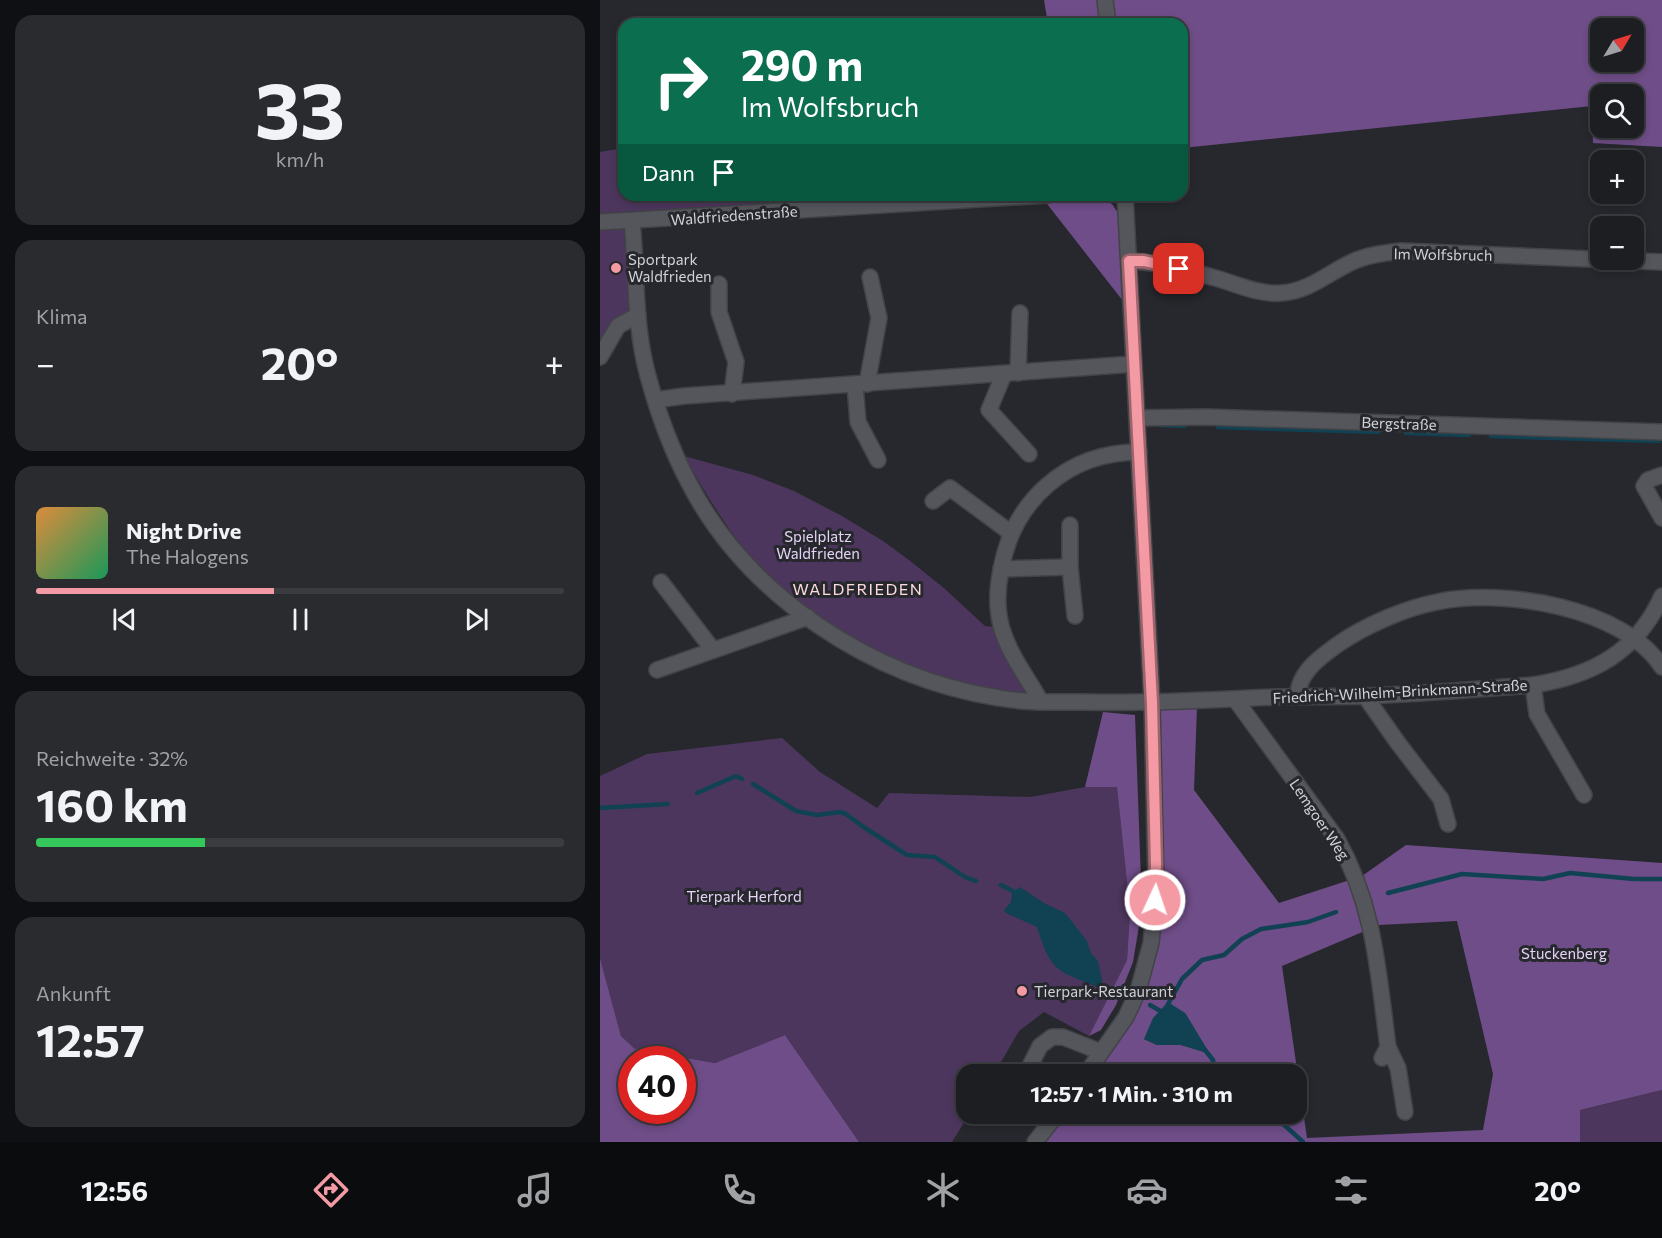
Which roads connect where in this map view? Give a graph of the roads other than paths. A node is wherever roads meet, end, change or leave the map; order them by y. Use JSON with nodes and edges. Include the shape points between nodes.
{"nodes":[{"id":1,"x":1105,"y":0,"type":"edge"},
{"id":2,"x":1107,"y":18,"type":"edge"},
{"id":3,"x":951,"y":201,"type":"edge"},
{"id":4,"x":1125,"y":201,"type":"edge"},
{"id":5,"x":632,"y":221,"type":"junction"},
{"id":6,"x":600,"y":222,"type":"edge"},
{"id":7,"x":1129,"y":261,"type":"junction"},
{"id":8,"x":1662,"y":262,"type":"edge"},
{"id":9,"x":870,"y":277,"type":"dead end"},
{"id":10,"x":719,"y":284,"type":"dead end"},
{"id":11,"x":1020,"y":313,"type":"dead end"},
{"id":12,"x":638,"y":315,"type":"junction"},
{"id":13,"x":600,"y":357,"type":"edge"},
{"id":14,"x":1134,"y":364,"type":"junction"},
{"id":15,"x":1011,"y":374,"type":"junction"},
{"id":16,"x":861,"y":384,"type":"junction"},
{"id":17,"x":732,"y":394,"type":"junction"},
{"id":18,"x":655,"y":400,"type":"junction"},
{"id":19,"x":1137,"y":418,"type":"junction"},
{"id":20,"x":1662,"y":432,"type":"edge"},
{"id":21,"x":1139,"y":452,"type":"junction"},
{"id":22,"x":1029,"y":454,"type":"dead end"},
{"id":23,"x":878,"y":460,"type":"dead end"},
{"id":24,"x":1662,"y":475,"type":"edge"},
{"id":25,"x":933,"y":501,"type":"dead end"},
{"id":26,"x":1662,"y":518,"type":"edge"},
{"id":27,"x":1070,"y":525,"type":"dead end"},
{"id":28,"x":1011,"y":533,"type":"junction"},
{"id":29,"x":1070,"y":567,"type":"junction"},
{"id":30,"x":1001,"y":569,"type":"junction"},
{"id":31,"x":661,"y":582,"type":"dead end"},
{"id":32,"x":1662,"y":596,"type":"edge"},
{"id":33,"x":1075,"y":616,"type":"dead end"},
{"id":34,"x":808,"y":617,"type":"junction"},
{"id":35,"x":1636,"y":638,"type":"junction"},
{"id":36,"x":713,"y":650,"type":"junction"},
{"id":37,"x":1662,"y":667,"type":"edge"},
{"id":38,"x":657,"y":670,"type":"dead end"},
{"id":39,"x":1533,"y":685,"type":"junction"},
{"id":40,"x":1298,"y":696,"type":"junction"},
{"id":41,"x":1365,"y":696,"type":"junction"},
{"id":42,"x":1234,"y":699,"type":"junction"},
{"id":43,"x":1041,"y":702,"type":"junction"},
{"id":44,"x":1152,"y":703,"type":"junction"},
{"id":45,"x":1584,"y":795,"type":"dead end"},
{"id":46,"x":1448,"y":824,"type":"dead end"},
{"id":47,"x":1101,"y":1052,"type":"junction"},
{"id":48,"x":1031,"y":1064,"type":"edge"},
{"id":49,"x":1093,"y":1064,"type":"edge"},
{"id":50,"x":1405,"y":1112,"type":"dead end"},
{"id":51,"x":1049,"y":1124,"type":"edge"},
{"id":52,"x":1035,"y":1142,"type":"edge"}],
"edges":[{"from":1,"to":2,"type":"street"},
{"from":3,"to":5,"type":"street","name":"Waldfriedenstraße"},
{"from":4,"to":7,"type":"street"},
{"from":5,"to":6,"type":"street","name":"Waldfriedenstraße"},
{"from":5,"to":12,"type":"street","name":"Friedrich-Wilhelm-Brinkmann-Straße"},
{"from":7,"to":8,"type":"street","name":"Im Wolfsbruch","via":[[1186,270],[1279,294],[1308,287],[1353,261],[1401,251]]},
{"from":7,"to":14,"type":"street"},
{"from":9,"to":16,"type":"street","via":[[879,318]]},
{"from":10,"to":17,"type":"street","via":[[719,312],[736,362]]},
{"from":11,"to":15,"type":"street"},
{"from":12,"to":13,"type":"street","via":[[618,326]]},
{"from":12,"to":18,"type":"street","name":"Friedrich-Wilhelm-Brinkmann-Straße","via":[[642,352]]},
{"from":14,"to":15,"type":"street"},
{"from":14,"to":19,"type":"street"},
{"from":15,"to":16,"type":"street"},
{"from":15,"to":22,"type":"street","via":[[989,411]]},
{"from":16,"to":17,"type":"street"},
{"from":16,"to":23,"type":"street","via":[[858,422]]},
{"from":17,"to":18,"type":"street"},
{"from":18,"to":34,"type":"street","name":"Friedrich-Wilhelm-Brinkmann-Straße","via":[[689,484],[718,529],[758,576]]},
{"from":19,"to":20,"type":"street","name":"Bergstraße"},
{"from":19,"to":21,"type":"street"},
{"from":21,"to":28,"type":"street","via":[[1105,454],[1065,472],[1034,499]]},
{"from":21,"to":44,"type":"street"},
{"from":24,"to":26,"type":"street","via":[[1648,480],[1644,486]]},
{"from":25,"to":28,"type":"street","via":[[950,488]]},
{"from":27,"to":29,"type":"street"},
{"from":28,"to":30,"type":"street"},
{"from":29,"to":30,"type":"street"},
{"from":29,"to":33,"type":"street"},
{"from":30,"to":43,"type":"street","via":[[998,608],[1002,629]]},
{"from":31,"to":36,"type":"street"},
{"from":32,"to":35,"type":"street","name":"Friedrich-Wilhelm-Brinkmann-Straße"},
{"from":34,"to":36,"type":"street"},
{"from":34,"to":43,"type":"street","name":"Friedrich-Wilhelm-Brinkmann-Straße","via":[[881,662],[920,679],[1001,699]]},
{"from":35,"to":37,"type":"street"},
{"from":35,"to":39,"type":"street","name":"Friedrich-Wilhelm-Brinkmann-Straße","via":[[1590,670]]},
{"from":35,"to":40,"type":"street","via":[[1606,622],[1561,607],[1518,599],[1437,602],[1373,624],[1346,639],[1302,676]]},
{"from":36,"to":38,"type":"street"},
{"from":39,"to":41,"type":"street","name":"Friedrich-Wilhelm-Brinkmann-Straße"},
{"from":39,"to":45,"type":"street","via":[[1537,714]]},
{"from":40,"to":41,"type":"street","name":"Friedrich-Wilhelm-Brinkmann-Straße"},
{"from":40,"to":42,"type":"street","name":"Friedrich-Wilhelm-Brinkmann-Straße"},
{"from":41,"to":46,"type":"street","via":[[1441,799]]},
{"from":42,"to":44,"type":"street","name":"Friedrich-Wilhelm-Brinkmann-Straße"},
{"from":42,"to":50,"type":"street","name":"Lemgoer Weg","via":[[1351,863],[1371,924],[1385,1052],[1398,1068]]},
{"from":43,"to":44,"type":"street","name":"Friedrich-Wilhelm-Brinkmann-Straße"},
{"from":44,"to":47,"type":"street","via":[[1156,864],[1151,943],[1138,991],[1126,1017]]},
{"from":47,"to":48,"type":"street","via":[[1063,1037],[1052,1037],[1040,1046]]},
{"from":47,"to":49,"type":"street"},
{"from":51,"to":52,"type":"street"}]}
